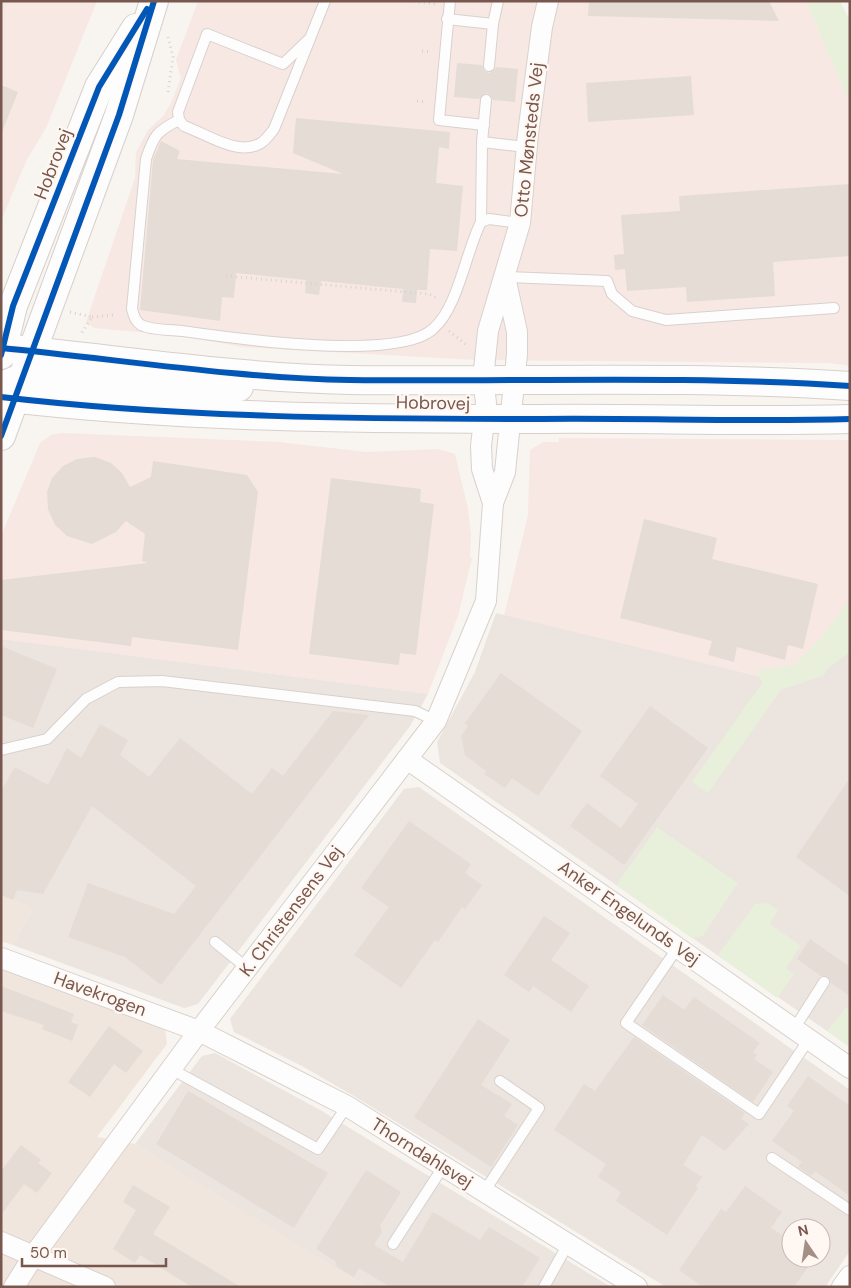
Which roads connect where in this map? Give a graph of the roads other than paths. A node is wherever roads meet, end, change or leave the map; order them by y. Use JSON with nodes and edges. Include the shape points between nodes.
{"nodes":[{"id":1,"x":153,"y":1,"type":"edge"},
{"id":2,"x":325,"y":1,"type":"edge"},
{"id":3,"x":498,"y":1,"type":"edge"},
{"id":4,"x":548,"y":1,"type":"edge"},
{"id":5,"x":449,"y":3,"type":"edge"},
{"id":6,"x":447,"y":19,"type":"junction"},
{"id":7,"x":493,"y":24,"type":"junction"},
{"id":8,"x":308,"y":40,"type":"junction"},
{"id":9,"x":489,"y":66,"type":"dead end"},
{"id":10,"x":486,"y":100,"type":"dead end"},
{"id":11,"x":179,"y":120,"type":"junction"},
{"id":12,"x":484,"y":124,"type":"junction"},
{"id":13,"x":482,"y":142,"type":"junction"},
{"id":14,"x":526,"y":147,"type":"junction"},
{"id":15,"x":481,"y":222,"type":"junction"},
{"id":16,"x":520,"y":223,"type":"junction"},
{"id":17,"x":504,"y":278,"type":"junction"},
{"id":18,"x":834,"y":308,"type":"dead end"},
{"id":19,"x":9,"y":374,"type":"edge"},
{"id":20,"x":348,"y":380,"type":"junction"},
{"id":21,"x":850,"y":386,"type":"edge"},
{"id":22,"x":850,"y":392,"type":"edge"},
{"id":23,"x":496,"y":394,"type":"junction"},
{"id":24,"x":850,"y":419,"type":"edge"},
{"id":25,"x":1,"y":436,"type":"edge"},
{"id":26,"x":436,"y":721,"type":"junction"},
{"id":27,"x":1,"y":750,"type":"edge"},
{"id":28,"x":407,"y":759,"type":"junction"},
{"id":29,"x":215,"y":942,"type":"dead end"},
{"id":30,"x":678,"y":948,"type":"junction"},
{"id":31,"x":1,"y":958,"type":"edge"},
{"id":32,"x":247,"y":968,"type":"junction"},
{"id":33,"x":824,"y":982,"type":"dead end"},
{"id":34,"x":199,"y":1030,"type":"junction"},
{"id":35,"x":801,"y":1034,"type":"junction"},
{"id":36,"x":850,"y":1068,"type":"edge"},
{"id":37,"x":171,"y":1069,"type":"junction"},
{"id":38,"x":500,"y":1081,"type":"dead end"},
{"id":39,"x":347,"y":1106,"type":"junction"},
{"id":40,"x":772,"y":1158,"type":"dead end"},
{"id":41,"x":443,"y":1167,"type":"junction"},
{"id":42,"x":484,"y":1192,"type":"junction"},
{"id":43,"x":850,"y":1210,"type":"edge"},
{"id":44,"x":1,"y":1242,"type":"edge"},
{"id":45,"x":393,"y":1244,"type":"dead end"},
{"id":46,"x":568,"y":1244,"type":"junction"},
{"id":47,"x":34,"y":1254,"type":"junction"},
{"id":48,"x":850,"y":1276,"type":"edge"},
{"id":49,"x":624,"y":1283,"type":"edge"},
{"id":50,"x":14,"y":1287,"type":"edge"},
{"id":51,"x":105,"y":1287,"type":"edge"},
{"id":52,"x":544,"y":1287,"type":"edge"},
{"id":53,"x":842,"y":1287,"type":"edge"}],
"edges":[{"from":1,"to":19,"type":"main road","name":"Hobrovej","via":[[119,115],[48,308]]},
{"from":1,"to":19,"type":"main road","name":"Hobrovej","via":[[99,87],[13,306]]},
{"from":2,"to":8,"type":"lane"},
{"from":3,"to":7,"type":"lane"},
{"from":4,"to":14,"type":"street","name":"Otto Mønsteds Vej"},
{"from":5,"to":6,"type":"lane"},
{"from":6,"to":7,"type":"lane"},
{"from":6,"to":12,"type":"lane","via":[[439,120]]},
{"from":7,"to":9,"type":"lane"},
{"from":8,"to":11,"type":"lane","via":[[274,129],[263,143],[248,148],[231,145],[184,126]]},
{"from":8,"to":11,"type":"lane","via":[[283,64],[207,34],[178,112]]},
{"from":10,"to":12,"type":"lane"},
{"from":11,"to":15,"type":"lane","via":[[163,127],[152,139],[146,159],[132,309],[139,324],[150,328],[247,341],[343,346],[383,344],[422,336],[433,330],[450,304]]},
{"from":12,"to":13,"type":"lane"},
{"from":13,"to":14,"type":"lane"},
{"from":13,"to":15,"type":"lane"},
{"from":14,"to":16,"type":"street","name":"Otto Mønsteds Vej"},
{"from":15,"to":16,"type":"lane","via":[[489,219]]},
{"from":16,"to":17,"type":"street","name":"Otto Mønsteds Vej"},
{"from":17,"to":18,"type":"lane","via":[[607,281],[612,294],[632,311],[666,320]]},
{"from":17,"to":23,"type":"street","name":"Otto Mønsteds Vej","via":[[488,331]]},
{"from":17,"to":23,"type":"street","name":"Otto Mønsteds Vej","via":[[517,332]]},
{"from":19,"to":20,"type":"main road","via":[[179,388]]},
{"from":19,"to":20,"type":"main road","name":"Hobrovej","via":[[68,354]]},
{"from":19,"to":23,"type":"main road","name":"Hobrovej","via":[[171,412],[260,414]]},
{"from":19,"to":25,"type":"main road","name":"Hobrovej"},
{"from":20,"to":23,"type":"main road","name":"Hobrovej"},
{"from":21,"to":23,"type":"main road","name":"Hobrovej","via":[[786,382]]},
{"from":22,"to":23,"type":"main road","via":[[786,397]]},
{"from":23,"to":24,"type":"main road","name":"Hobrovej","via":[[788,421]]},
{"from":23,"to":26,"type":"street","name":"K. Christensens Vej","via":[[481,446],[482,469],[493,503],[486,601]]},
{"from":26,"to":27,"type":"lane","via":[[415,710],[162,682],[118,682],[86,699],[47,739]]},
{"from":26,"to":28,"type":"street","name":"K. Christensens Vej"},
{"from":28,"to":30,"type":"street","name":"Anker Engelunds Vej"},
{"from":28,"to":32,"type":"street","name":"K. Christensens Vej"},
{"from":29,"to":32,"type":"lane"},
{"from":30,"to":35,"type":"street","name":"Anker Engelunds Vej"},
{"from":30,"to":35,"type":"lane","via":[[626,1023],[759,1114]]},
{"from":31,"to":34,"type":"street","name":"Havekrogen"},
{"from":32,"to":34,"type":"street","name":"K. Christensens Vej"},
{"from":33,"to":35,"type":"lane"},
{"from":34,"to":37,"type":"street","name":"K. Christensens Vej"},
{"from":34,"to":39,"type":"street","name":"Thorndahlsvej"},
{"from":35,"to":36,"type":"street","name":"Anker Engelunds Vej"},
{"from":37,"to":39,"type":"lane","via":[[318,1149]]},
{"from":37,"to":47,"type":"street","name":"K. Christensens Vej"},
{"from":38,"to":42,"type":"lane","via":[[539,1108]]},
{"from":39,"to":41,"type":"street","name":"Thorndahlsvej"},
{"from":40,"to":43,"type":"lane"},
{"from":41,"to":42,"type":"street","name":"Thorndahlsvej"},
{"from":41,"to":45,"type":"lane"},
{"from":42,"to":46,"type":"street","name":"Thorndahlsvej"},
{"from":44,"to":47,"type":"street"},
{"from":46,"to":49,"type":"street","name":"Thorndahlsvej"},
{"from":46,"to":52,"type":"lane"},
{"from":47,"to":50,"type":"street","name":"K. Christensens Vej"},
{"from":47,"to":51,"type":"street"},
{"from":48,"to":53,"type":"street"}]}
